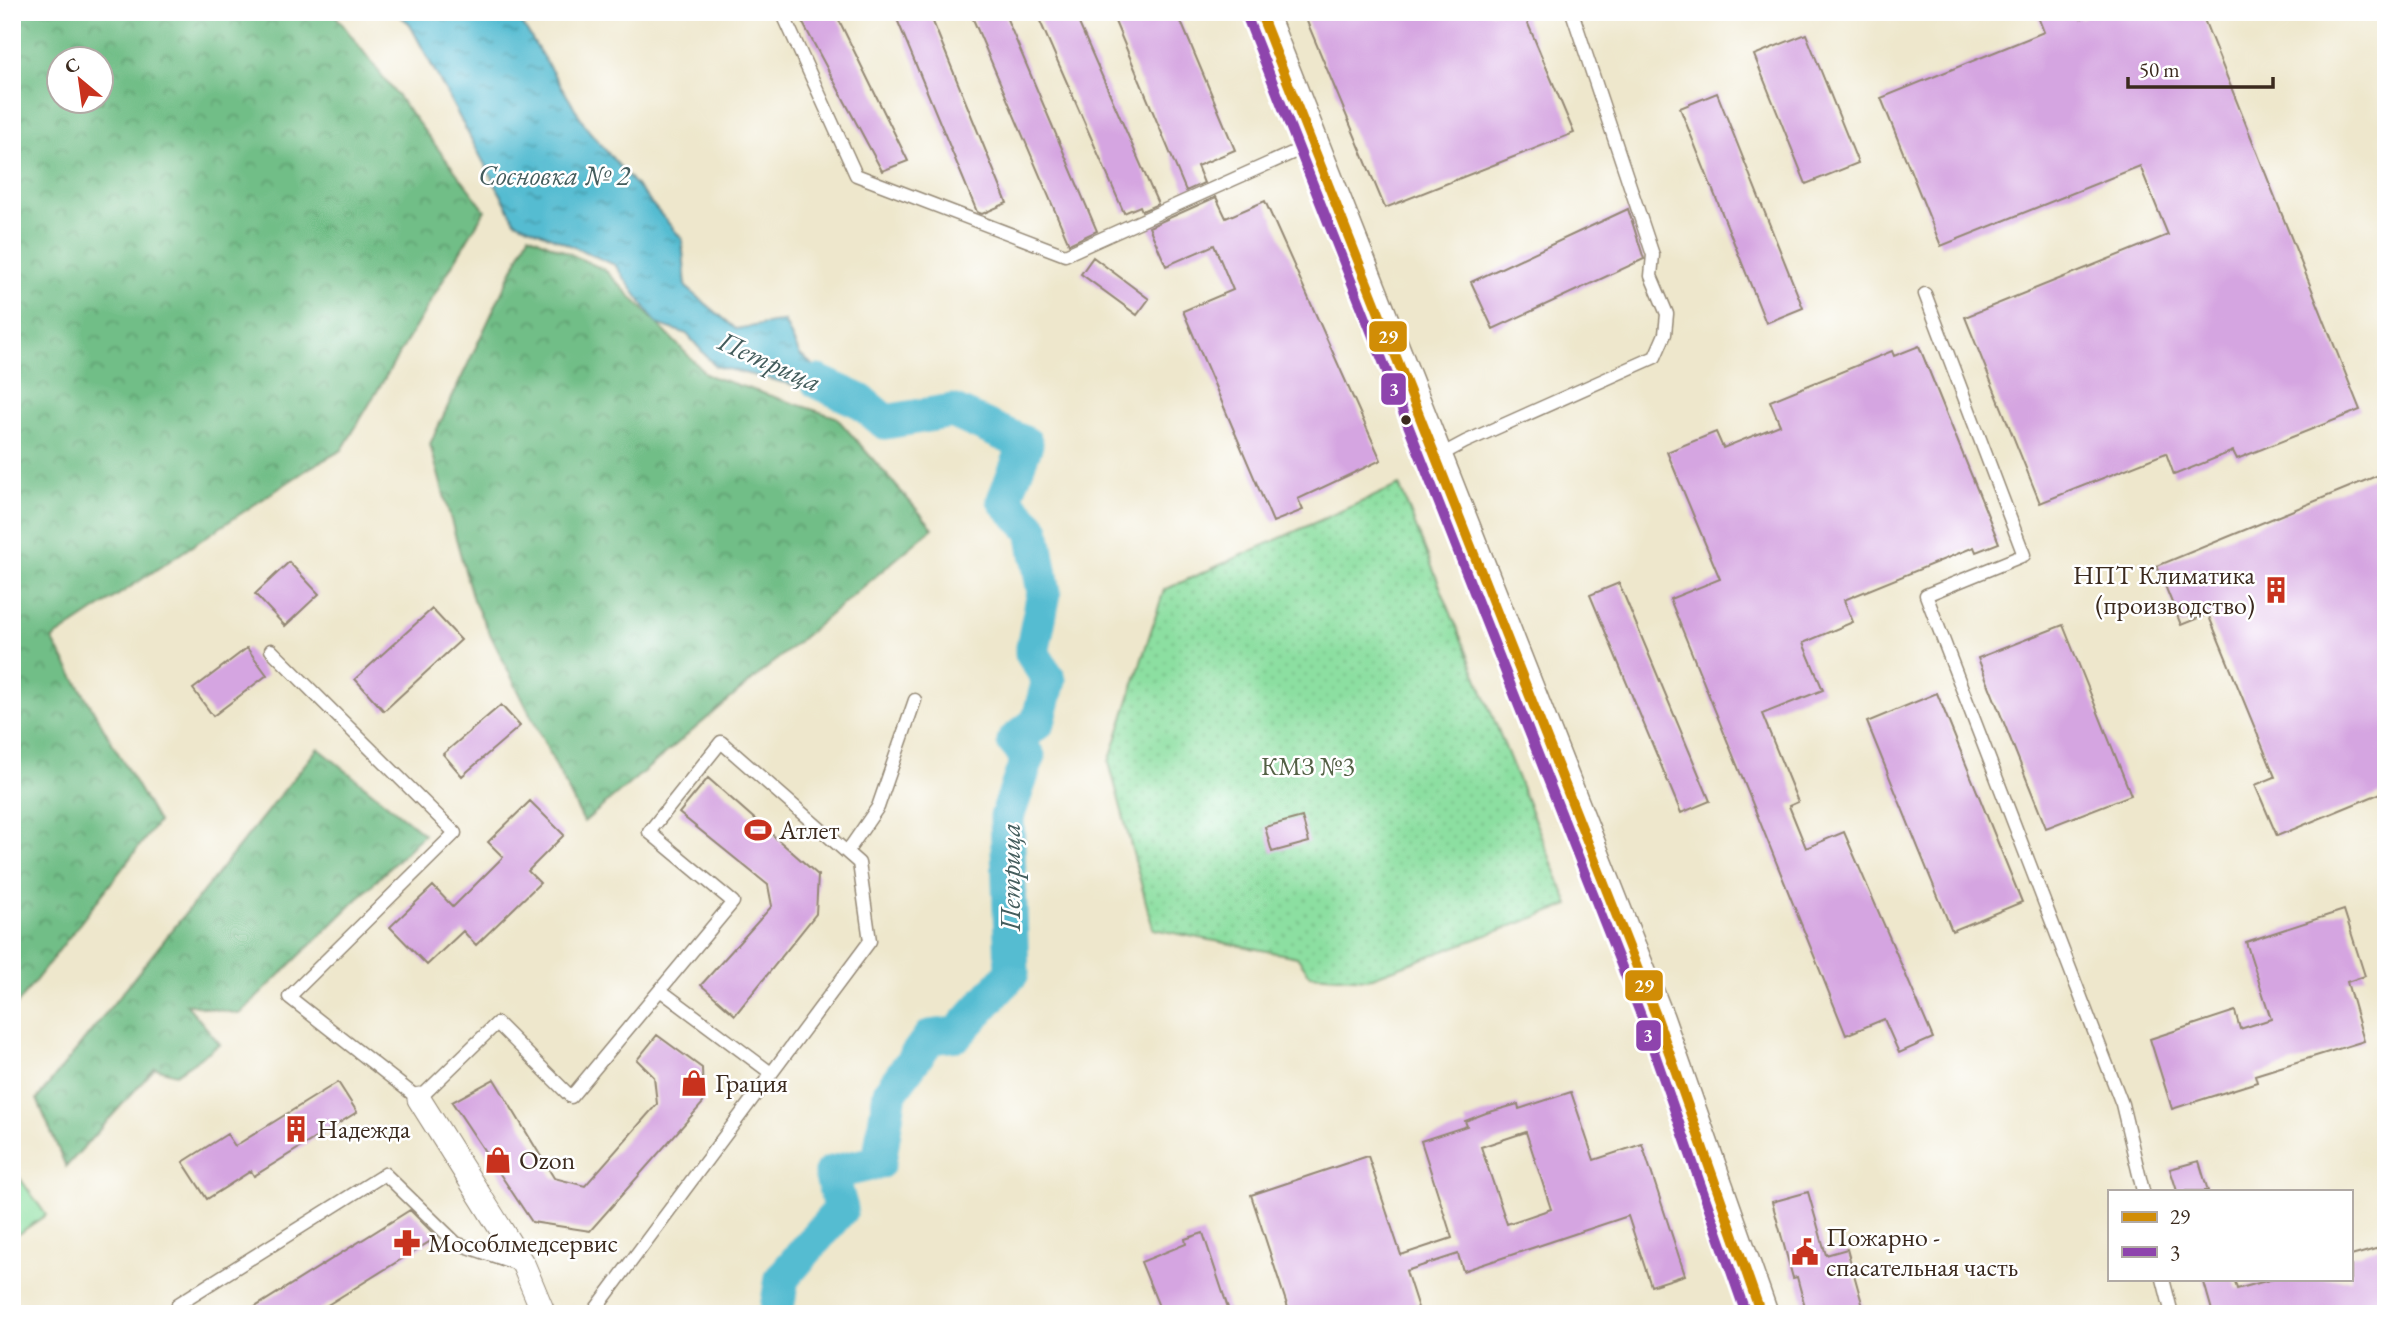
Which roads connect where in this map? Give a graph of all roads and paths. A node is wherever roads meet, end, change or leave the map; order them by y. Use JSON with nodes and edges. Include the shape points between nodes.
{"nodes":[{"id":1,"x":782,"y":12,"type":"edge"},
{"id":2,"x":1260,"y":12,"type":"edge"},
{"id":3,"x":1572,"y":12,"type":"edge"},
{"id":4,"x":1312,"y":144,"type":"junction"},
{"id":5,"x":1925,"y":294,"type":"dead end"},
{"id":6,"x":1437,"y":457,"type":"junction"},
{"id":7,"x":271,"y":650,"type":"dead end"},
{"id":8,"x":915,"y":700,"type":"dead end"},
{"id":9,"x":847,"y":852,"type":"junction"},
{"id":10,"x":660,"y":990,"type":"junction"},
{"id":11,"x":771,"y":1073,"type":"junction"},
{"id":12,"x":419,"y":1099,"type":"junction"},
{"id":13,"x":2143,"y":1190,"type":"edge"},
{"id":14,"x":524,"y":1266,"type":"junction"},
{"id":15,"x":2164,"y":1280,"type":"edge"},
{"id":16,"x":178,"y":1304,"type":"dead end"},
{"id":17,"x":544,"y":1314,"type":"edge"},
{"id":18,"x":592,"y":1314,"type":"edge"},
{"id":19,"x":1761,"y":1314,"type":"edge"},
{"id":20,"x":2172,"y":1314,"type":"edge"}],
"edges":[{"from":1,"to":4,"type":"lane","via":[[856,175],[1065,255]]},
{"from":2,"to":4,"type":"main road"},
{"from":3,"to":6,"type":"lane","via":[[1653,255],[1651,276],[1667,314],[1665,334],[1655,357]]},
{"from":4,"to":6,"type":"main road"},
{"from":5,"to":13,"type":"lane","via":[[2024,555],[1926,595],[2122,1104]]},
{"from":6,"to":19,"type":"main road","via":[[1657,1018]]},
{"from":7,"to":12,"type":"lane","via":[[456,833],[289,997]]},
{"from":8,"to":9,"type":"lane","via":[[878,807]]},
{"from":9,"to":10,"type":"lane","via":[[720,742],[649,832],[733,902]]},
{"from":9,"to":11,"type":"lane","via":[[859,863],[870,942]]},
{"from":10,"to":11,"type":"lane"},
{"from":10,"to":12,"type":"lane","via":[[571,1097],[497,1023]]},
{"from":11,"to":18,"type":"lane"},
{"from":12,"to":14,"type":"street"},
{"from":14,"to":16,"type":"lane","via":[[456,1243],[385,1174]]},
{"from":14,"to":17,"type":"street"},
{"from":15,"to":20,"type":"lane"}]}
